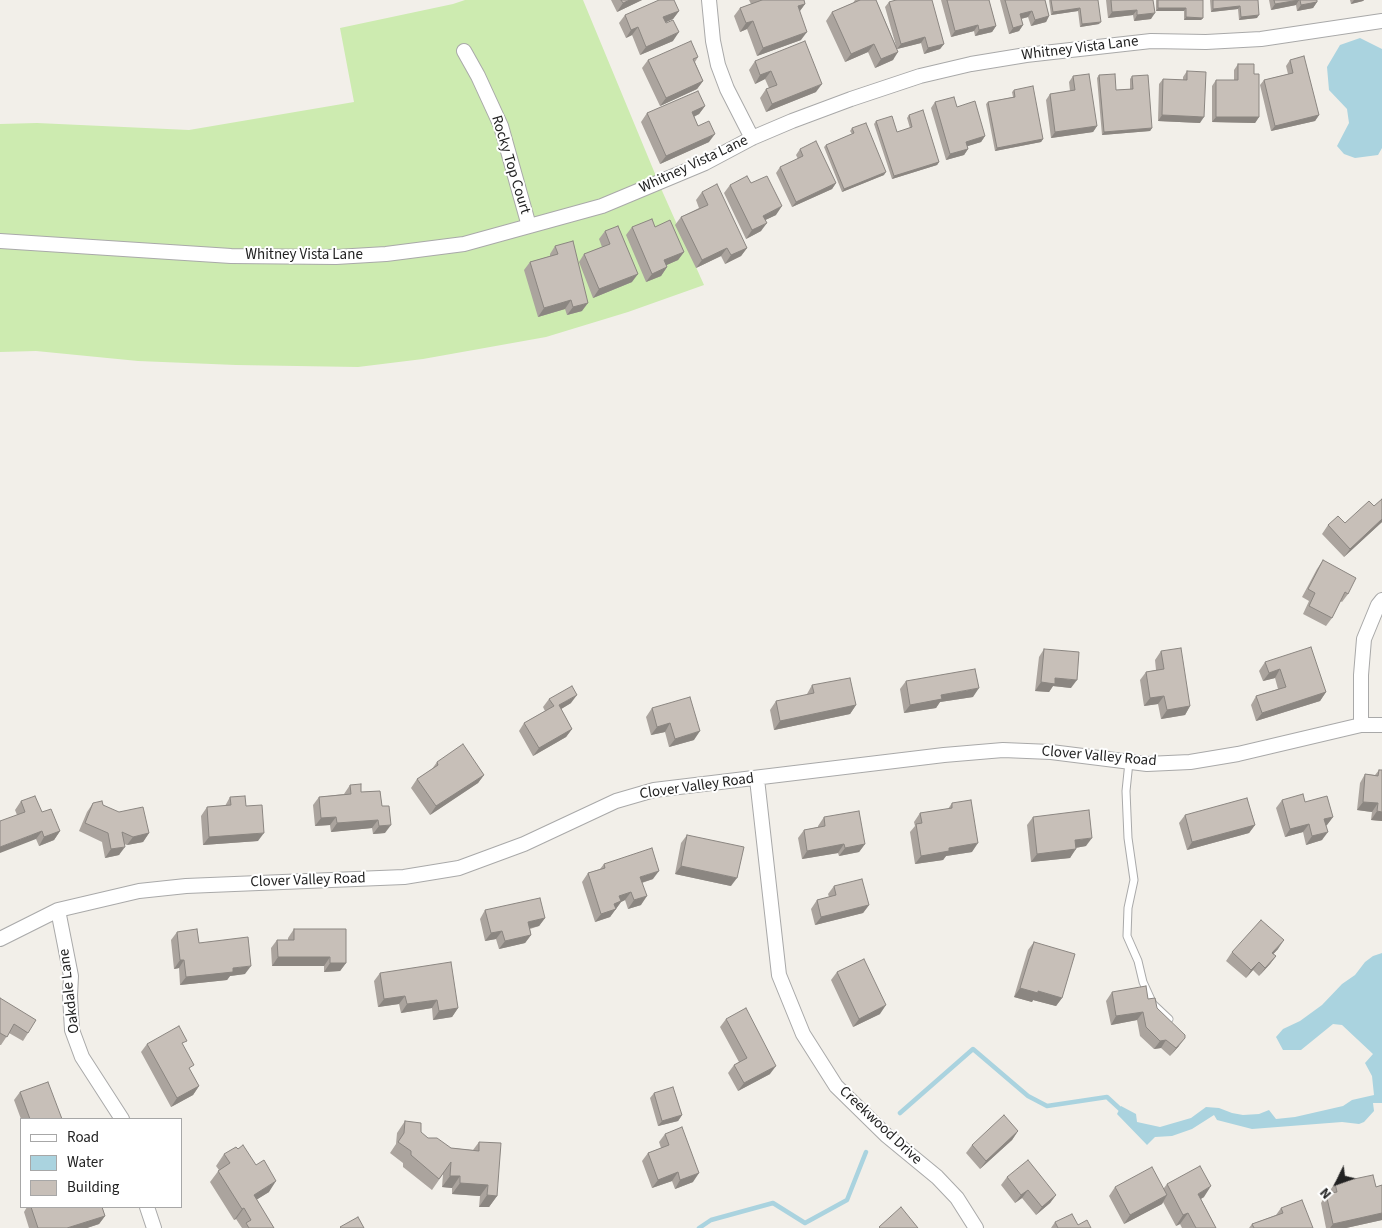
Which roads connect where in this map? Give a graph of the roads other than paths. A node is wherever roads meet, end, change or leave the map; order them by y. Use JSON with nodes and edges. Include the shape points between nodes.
{"nodes":[{"id":1,"x":709,"y":0,"type":"edge"},
{"id":2,"x":1382,"y":21,"type":"edge"},
{"id":3,"x":464,"y":51,"type":"dead end"},
{"id":4,"x":752,"y":138,"type":"junction"},
{"id":5,"x":529,"y":226,"type":"junction"},
{"id":6,"x":0,"y":241,"type":"edge"},
{"id":7,"x":1382,"y":600,"type":"edge"},
{"id":8,"x":1361,"y":725,"type":"junction"},
{"id":9,"x":1382,"y":725,"type":"edge"},
{"id":10,"x":1129,"y":762,"type":"junction"},
{"id":11,"x":757,"y":779,"type":"junction"},
{"id":12,"x":58,"y":910,"type":"junction"},
{"id":13,"x":0,"y":939,"type":"edge"},
{"id":14,"x":1169,"y":1019,"type":"edge"},
{"id":15,"x":121,"y":1118,"type":"edge"},
{"id":16,"x":147,"y":1208,"type":"edge"},
{"id":17,"x":154,"y":1228,"type":"edge"},
{"id":18,"x":976,"y":1228,"type":"edge"}],
"edges":[{"from":1,"to":4,"type":"street","via":[[718,65]]},
{"from":2,"to":4,"type":"street","name":"Whitney Vista Lane","via":[[1261,39],[1151,41],[970,64],[920,76],[851,99]]},
{"from":3,"to":5,"type":"street","name":"Rocky Top Court","via":[[501,126]]},
{"from":4,"to":5,"type":"street","name":"Whitney Vista Lane","via":[[705,163],[602,206]]},
{"from":5,"to":6,"type":"street","name":"Whitney Vista Lane","via":[[464,244],[336,257],[231,256]]},
{"from":7,"to":8,"type":"street","via":[[1364,639]]},
{"from":8,"to":9,"type":"street","name":"Clover Valley Road"},
{"from":8,"to":10,"type":"street","name":"Clover Valley Road","via":[[1190,762]]},
{"from":10,"to":11,"type":"street","name":"Clover Valley Road","via":[[1051,752],[1003,750],[827,768]]},
{"from":10,"to":14,"type":"lane","via":[[1126,791],[1134,880],[1127,936],[1153,1004]]},
{"from":11,"to":12,"type":"street","name":"Clover Valley Road","via":[[654,790],[616,801],[524,844],[439,872],[404,877],[186,886],[138,891]]},
{"from":11,"to":18,"type":"street","name":"Creekwood Drive","via":[[779,975],[803,1034],[836,1086],[886,1135],[937,1177],[957,1198]]},
{"from":12,"to":13,"type":"street","name":"Clover Valley Road"},
{"from":12,"to":15,"type":"street","name":"Oakdale Lane","via":[[71,976],[72,1030],[82,1057]]},
{"from":16,"to":17,"type":"street"}]}
